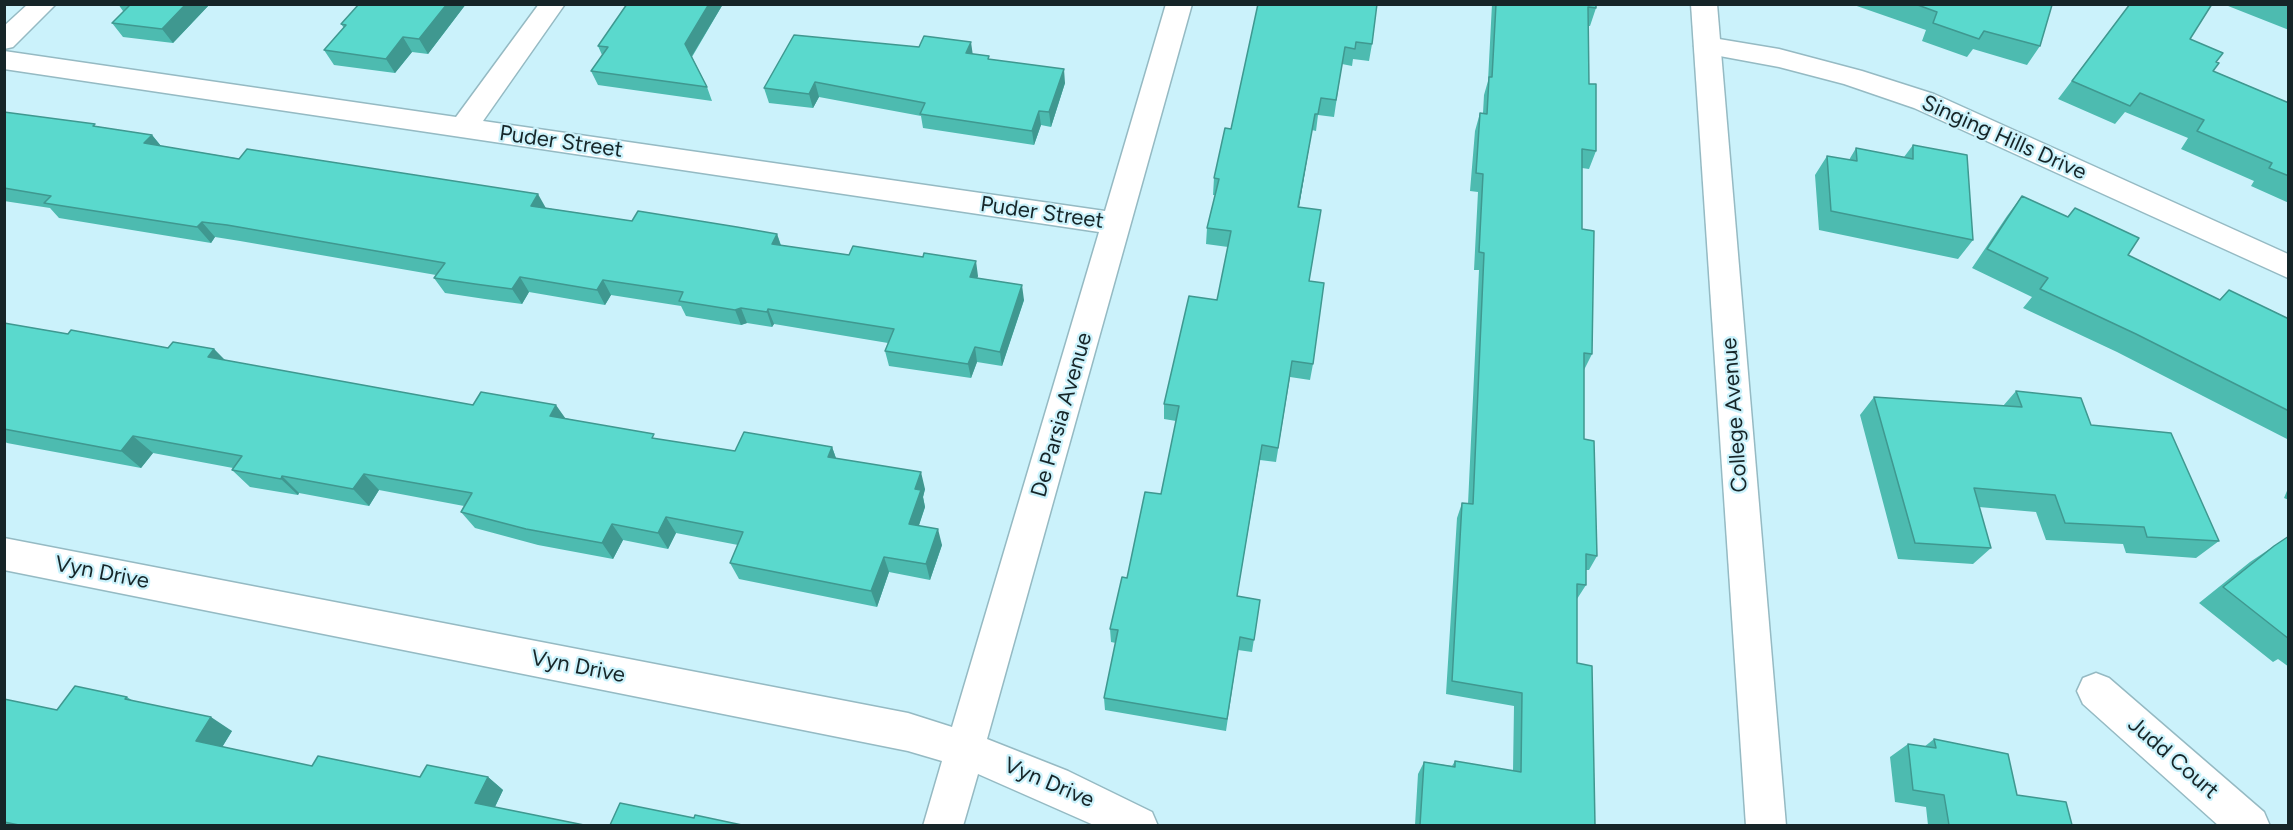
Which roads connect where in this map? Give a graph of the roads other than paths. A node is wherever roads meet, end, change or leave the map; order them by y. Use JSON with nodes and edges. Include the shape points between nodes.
{"nodes":[{"id":1,"x":44,"y":4,"type":"edge"},
{"id":2,"x":553,"y":4,"type":"edge"},
{"id":3,"x":1179,"y":4,"type":"edge"},
{"id":4,"x":1704,"y":4,"type":"edge"},
{"id":5,"x":4,"y":41,"type":"edge"},
{"id":6,"x":1707,"y":46,"type":"junction"},
{"id":7,"x":4,"y":60,"type":"edge"},
{"id":8,"x":464,"y":127,"type":"junction"},
{"id":9,"x":1118,"y":224,"type":"junction"},
{"id":10,"x":2289,"y":267,"type":"edge"},
{"id":11,"x":4,"y":554,"type":"edge"},
{"id":12,"x":2096,"y":691,"type":"dead end"},
{"id":13,"x":965,"y":748,"type":"junction"},
{"id":14,"x":943,"y":825,"type":"edge"},
{"id":15,"x":1138,"y":825,"type":"edge"},
{"id":16,"x":1766,"y":825,"type":"edge"},
{"id":17,"x":2250,"y":825,"type":"edge"}],
"edges":[{"from":1,"to":5,"type":"street"},
{"from":2,"to":8,"type":"street"},
{"from":3,"to":9,"type":"street","name":"De Parsia Avenue"},
{"from":4,"to":6,"type":"street","name":"College Avenue"},
{"from":6,"to":10,"type":"street","name":"Singing Hills Drive","via":[[1779,58],[1924,101]]},
{"from":6,"to":16,"type":"street","name":"College Avenue"},
{"from":7,"to":8,"type":"street","name":"Puder Street"},
{"from":8,"to":9,"type":"street","name":"Puder Street"},
{"from":9,"to":13,"type":"street","name":"De Parsia Avenue"},
{"from":11,"to":13,"type":"street","name":"Vyn Drive","via":[[896,730]]},
{"from":12,"to":17,"type":"street","name":"Judd Court"},
{"from":13,"to":14,"type":"street","name":"De Parsia Avenue"},
{"from":13,"to":15,"type":"street","name":"Vyn Drive","via":[[1074,792]]}]}
